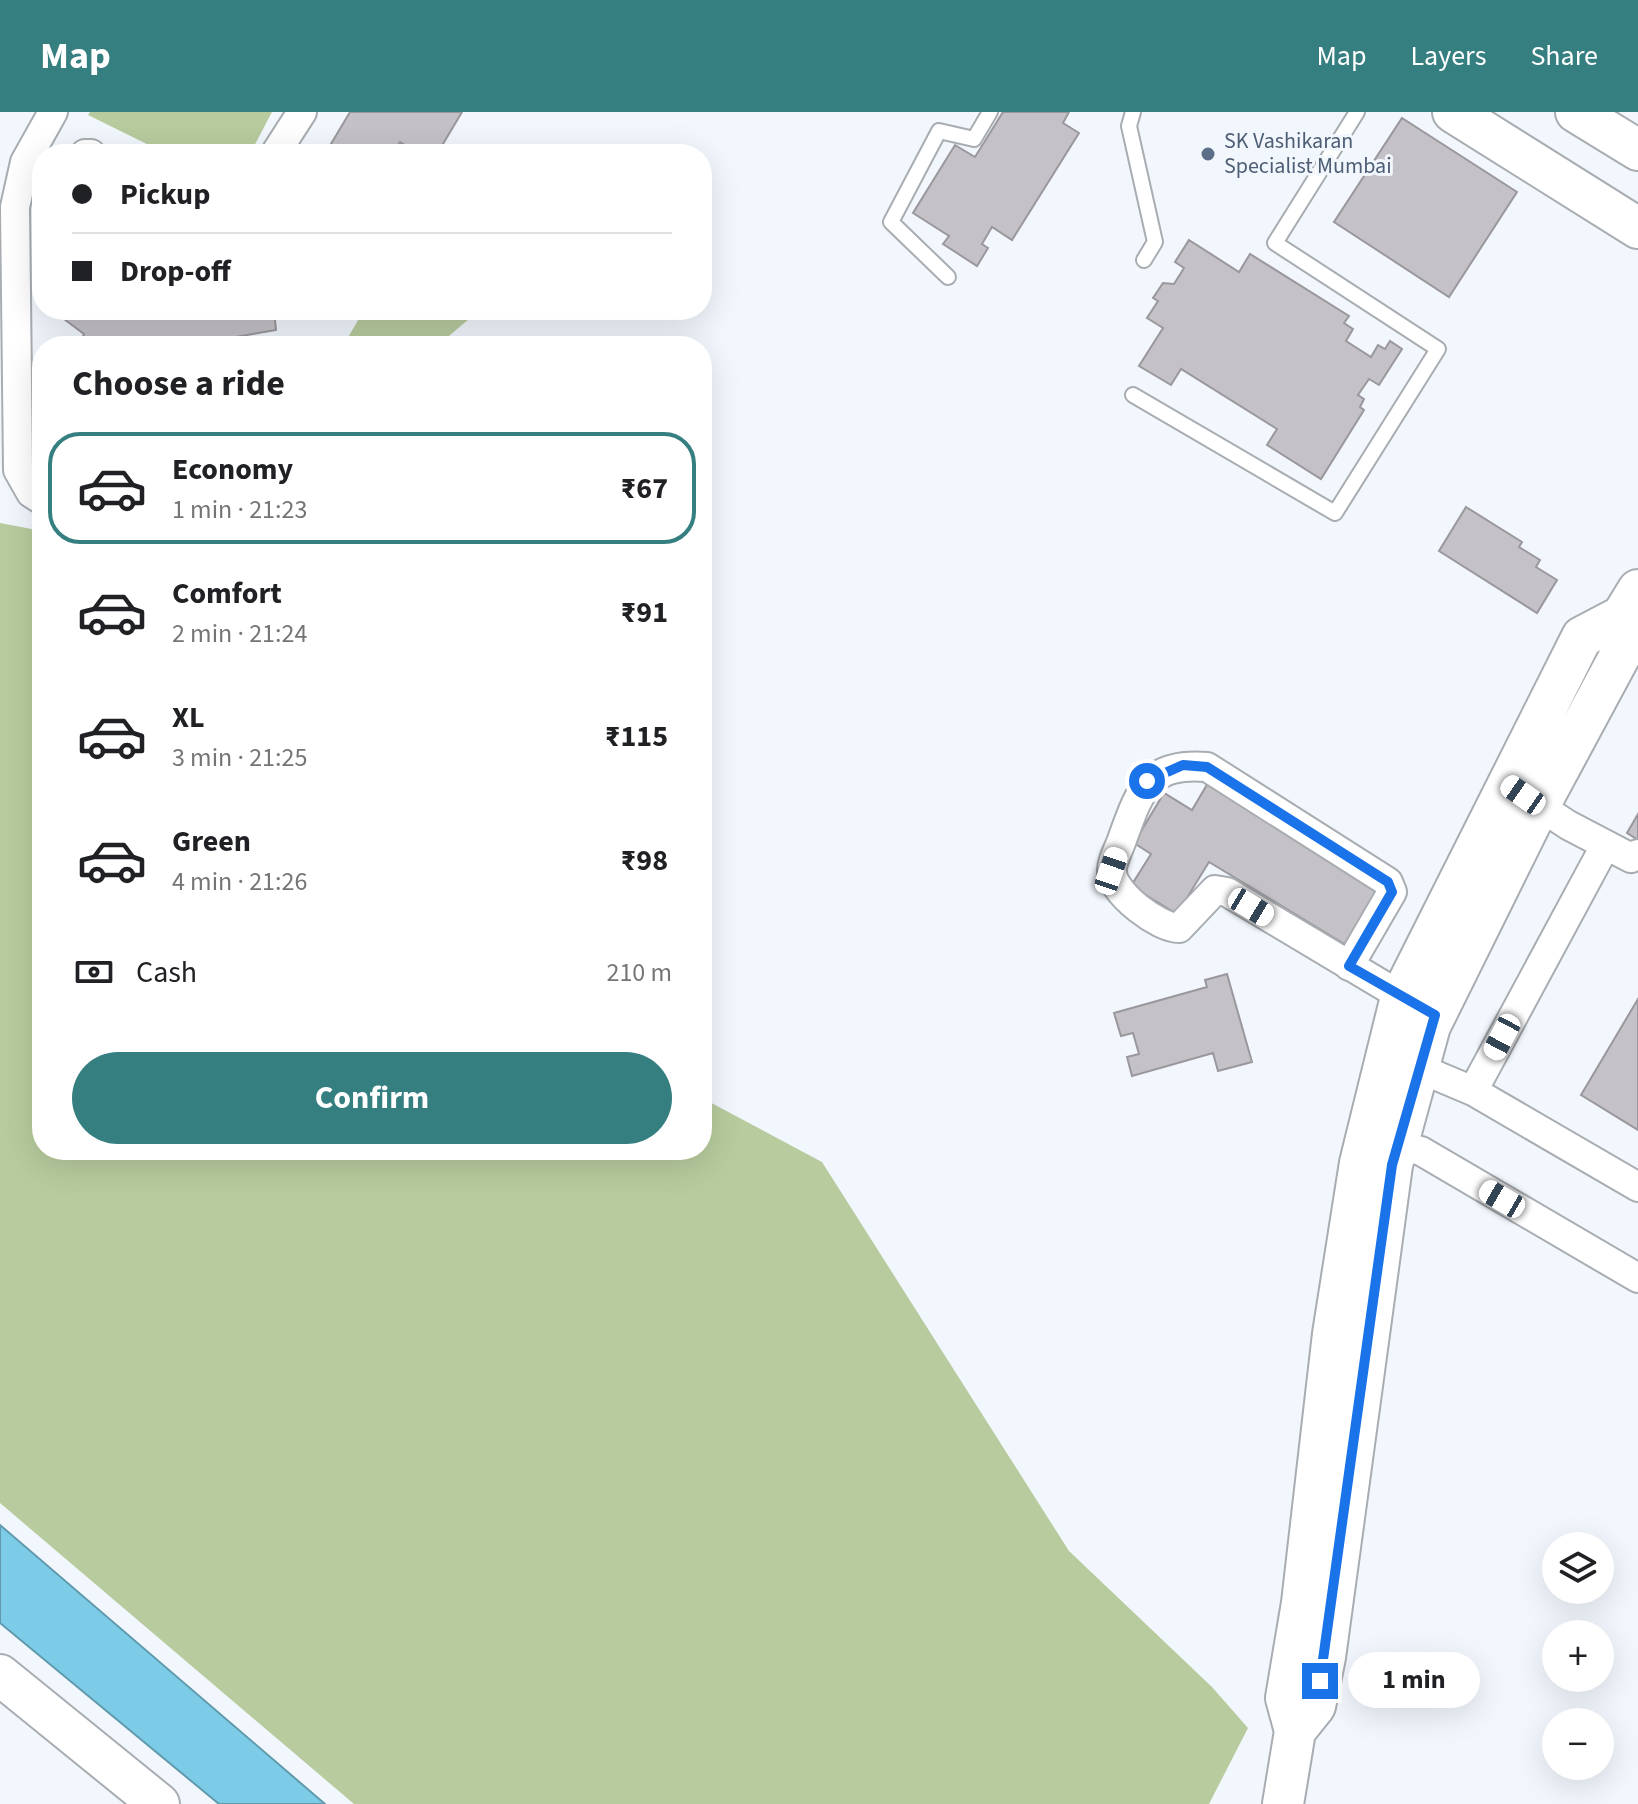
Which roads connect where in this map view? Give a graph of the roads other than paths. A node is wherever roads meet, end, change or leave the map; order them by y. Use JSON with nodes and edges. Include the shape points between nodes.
{"nodes":[{"id":1,"x":53,"y":112,"type":"edge"},
{"id":2,"x":302,"y":112,"type":"edge"},
{"id":3,"x":990,"y":112,"type":"edge"},
{"id":4,"x":1133,"y":112,"type":"edge"},
{"id":5,"x":1357,"y":112,"type":"edge"},
{"id":6,"x":1453,"y":112,"type":"edge"},
{"id":7,"x":1576,"y":112,"type":"edge"},
{"id":8,"x":41,"y":144,"type":"edge"},
{"id":9,"x":281,"y":144,"type":"edge"},
{"id":10,"x":1638,"y":150,"type":"edge"},
{"id":11,"x":32,"y":166,"type":"edge"},
{"id":12,"x":1638,"y":228,"type":"edge"},
{"id":13,"x":1144,"y":260,"type":"dead end"},
{"id":14,"x":948,"y":277,"type":"dead end"},
{"id":15,"x":1133,"y":395,"type":"dead end"},
{"id":16,"x":32,"y":494,"type":"edge"},
{"id":17,"x":1630,"y":603,"type":"edge"},
{"id":18,"x":1507,"y":784,"type":"junction"},
{"id":19,"x":1539,"y":806,"type":"junction"},
{"id":20,"x":1605,"y":846,"type":"junction"},
{"id":21,"x":1638,"y":854,"type":"edge"},
{"id":22,"x":1349,"y":966,"type":"junction"},
{"id":23,"x":1418,"y":1006,"type":"junction"},
{"id":24,"x":1404,"y":1062,"type":"junction"},
{"id":25,"x":1473,"y":1091,"type":"junction"},
{"id":26,"x":1397,"y":1145,"type":"junction"},
{"id":27,"x":1638,"y":1187,"type":"edge"},
{"id":28,"x":1638,"y":1278,"type":"edge"},
{"id":29,"x":1313,"y":1631,"type":"junction"},
{"id":30,"x":0,"y":1675,"type":"edge"},
{"id":31,"x":159,"y":1804,"type":"edge"},
{"id":32,"x":1283,"y":1804,"type":"edge"}],
"edges":[{"from":1,"to":8,"type":"street"},
{"from":2,"to":9,"type":"street"},
{"from":3,"to":14,"type":"lane","via":[[974,139],[939,131],[891,222]]},
{"from":4,"to":13,"type":"lane","via":[[1129,126],[1155,242]]},
{"from":5,"to":15,"type":"lane","via":[[1275,243],[1438,349],[1335,513]]},
{"from":6,"to":12,"type":"street"},
{"from":7,"to":10,"type":"street"},
{"from":11,"to":16,"type":"street","via":[[15,207],[18,470]]},
{"from":17,"to":18,"type":"street","via":[[1582,637]]},
{"from":17,"to":19,"type":"street","via":[[1623,650]]},
{"from":18,"to":19,"type":"street"},
{"from":18,"to":23,"type":"street"},
{"from":19,"to":20,"type":"street"},
{"from":19,"to":23,"type":"street"},
{"from":20,"to":21,"type":"street","via":[[1631,858]]},
{"from":20,"to":25,"type":"street"},
{"from":22,"to":22,"type":"street","via":[[1227,892],[1215,890],[1179,928],[1167,928],[1118,892],[1111,871],[1147,781],[1183,765],[1207,767],[1388,882],[1392,892]]},
{"from":22,"to":23,"type":"street"},
{"from":23,"to":24,"type":"street"},
{"from":24,"to":25,"type":"street"},
{"from":24,"to":26,"type":"street"},
{"from":24,"to":29,"type":"street","via":[[1360,1163],[1333,1334]]},
{"from":25,"to":27,"type":"street"},
{"from":26,"to":28,"type":"street","via":[[1421,1151]]},
{"from":26,"to":29,"type":"street"},
{"from":29,"to":32,"type":"street","via":[[1286,1698],[1295,1731]]},
{"from":30,"to":31,"type":"street"}]}
